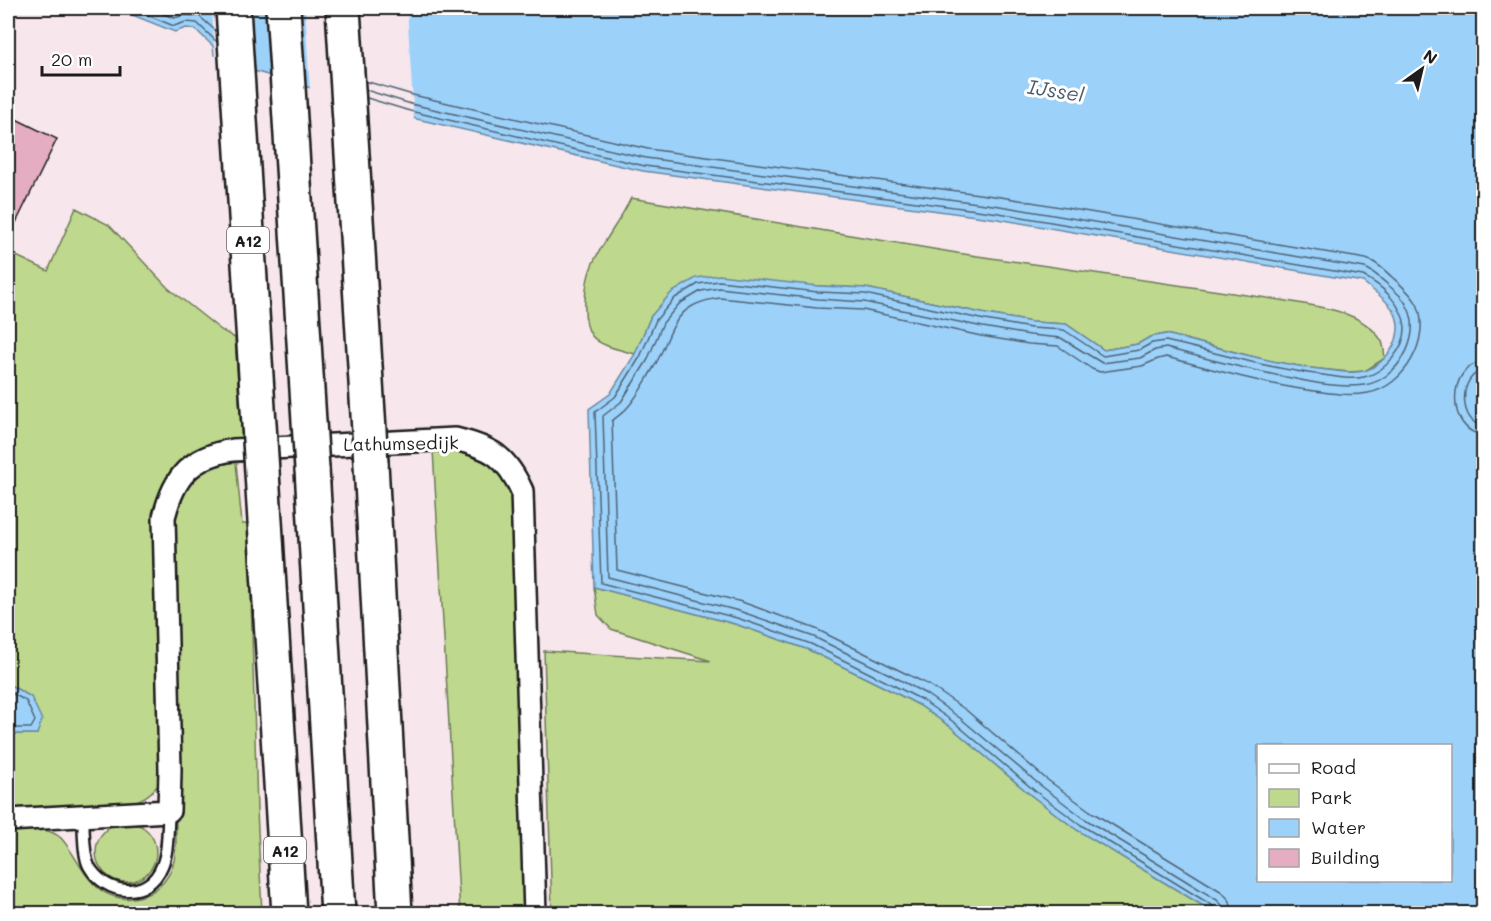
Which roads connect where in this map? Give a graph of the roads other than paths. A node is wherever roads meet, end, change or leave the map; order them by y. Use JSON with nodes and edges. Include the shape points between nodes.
{"nodes":[{"id":1,"x":234,"y":8,"type":"edge"},
{"id":2,"x":283,"y":8,"type":"edge"},
{"id":3,"x":343,"y":8,"type":"edge"},
{"id":4,"x":169,"y":811,"type":"junction"},
{"id":5,"x":82,"y":816,"type":"junction"},
{"id":6,"x":8,"y":820,"type":"edge"},
{"id":7,"x":289,"y":914,"type":"edge"},
{"id":8,"x":338,"y":914,"type":"edge"},
{"id":9,"x":395,"y":914,"type":"edge"},
{"id":10,"x":535,"y":914,"type":"edge"}],
"edges":[{"from":1,"to":7,"type":"highway","number":"A12","bridge":true},
{"from":2,"to":8,"type":"highway","bridge":true},
{"from":3,"to":9,"type":"highway","bridge":true},
{"from":4,"to":5,"type":"street"},
{"from":4,"to":5,"type":"lane","name":"Lathumsedijk","via":[[161,868],[149,882],[131,891],[104,883],[87,863]]},
{"from":4,"to":10,"type":"street","name":"Lathumsedijk","via":[[164,518],[176,483],[186,470],[215,453],[233,450],[455,439],[476,444],[506,462],[522,490]]},
{"from":5,"to":6,"type":"street"}]}
